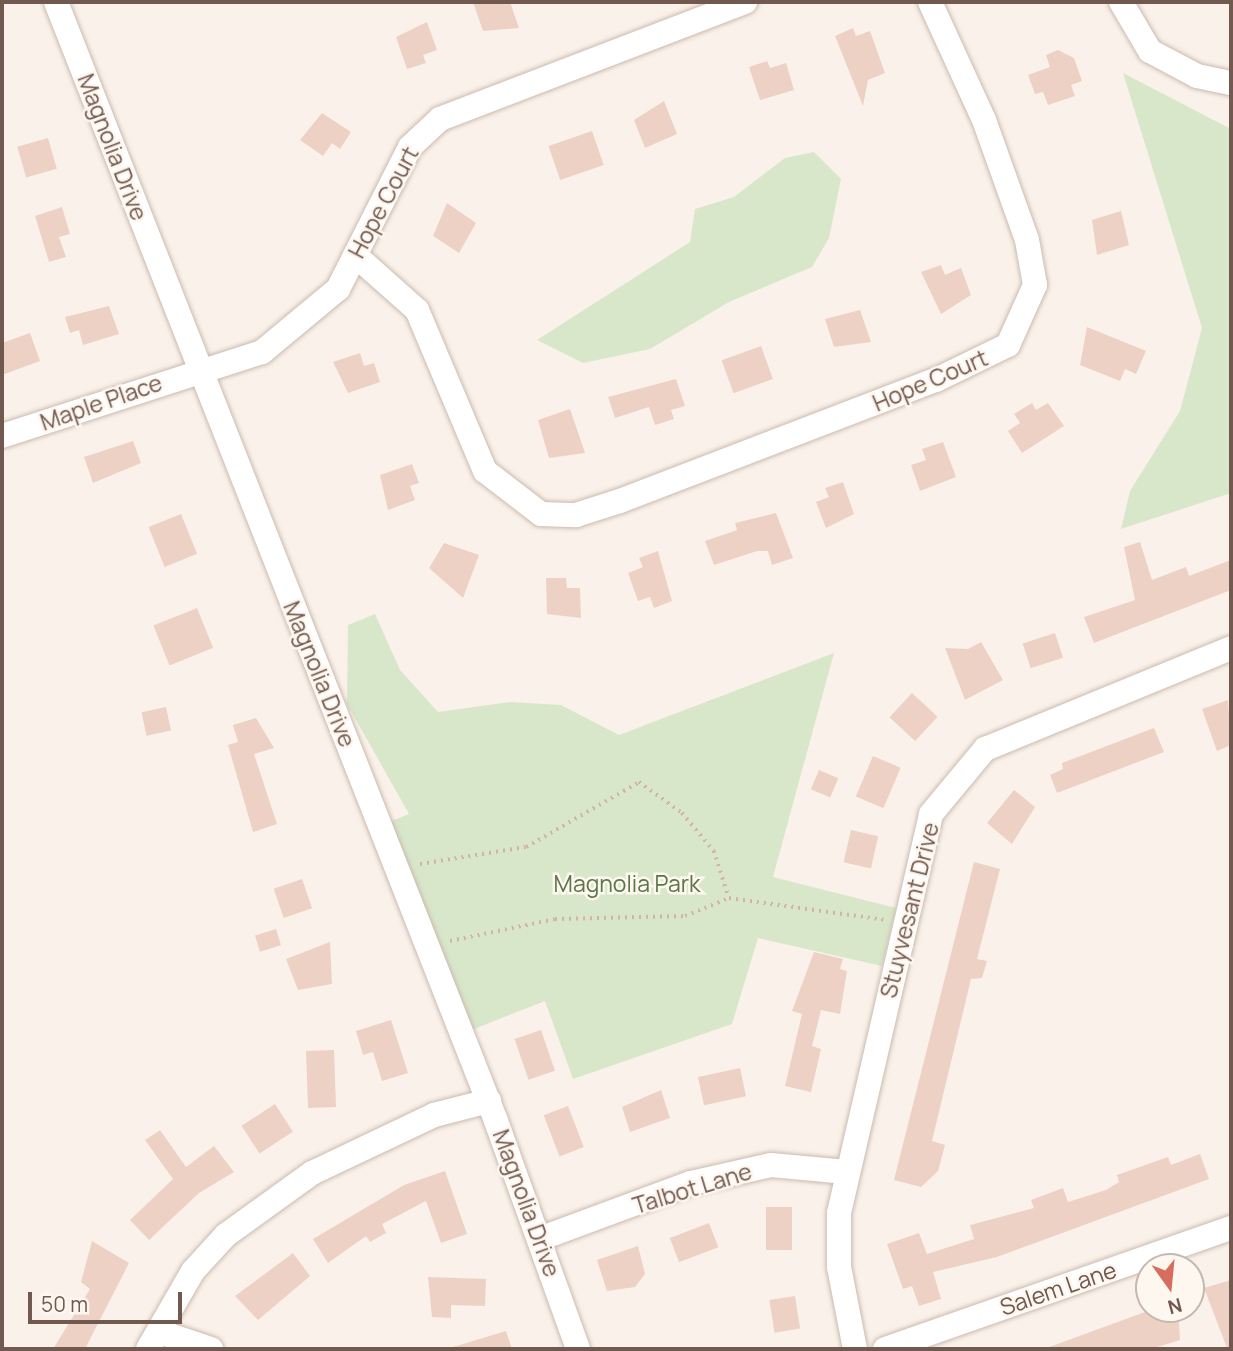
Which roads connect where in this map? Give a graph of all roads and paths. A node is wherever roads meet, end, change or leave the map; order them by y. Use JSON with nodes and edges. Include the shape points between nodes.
{"nodes":[{"id":1,"x":56,"y":2,"type":"edge"},
{"id":2,"x":745,"y":2,"type":"edge"},
{"id":3,"x":930,"y":2,"type":"edge"},
{"id":4,"x":1121,"y":2,"type":"edge"},
{"id":5,"x":1231,"y":83,"type":"edge"},
{"id":6,"x":355,"y":255,"type":"junction"},
{"id":7,"x":200,"y":368,"type":"junction"},
{"id":8,"x":2,"y":436,"type":"edge"},
{"id":9,"x":1231,"y":648,"type":"edge"},
{"id":10,"x":397,"y":868,"type":"junction"},
{"id":11,"x":729,"y":898,"type":"junction"},
{"id":12,"x":905,"y":924,"type":"junction"},
{"id":13,"x":427,"y":944,"type":"junction"},
{"id":14,"x":489,"y":1101,"type":"junction"},
{"id":15,"x":847,"y":1172,"type":"junction"},
{"id":16,"x":1231,"y":1228,"type":"edge"},
{"id":17,"x":542,"y":1238,"type":"junction"},
{"id":18,"x":154,"y":1340,"type":"edge"},
{"id":19,"x":211,"y":1349,"type":"edge"},
{"id":20,"x":579,"y":1349,"type":"edge"},
{"id":21,"x":855,"y":1349,"type":"edge"},
{"id":22,"x":885,"y":1349,"type":"edge"}],
"edges":[{"from":1,"to":7,"type":"street","name":"Magnolia Drive"},
{"from":2,"to":6,"type":"street","name":"Hope Court","via":[[440,119],[410,147]]},
{"from":3,"to":6,"type":"street","name":"Hope Court","via":[[984,120],[1033,265],[1026,315],[1008,345],[936,380],[576,516],[541,514],[485,471],[417,310]]},
{"from":4,"to":5,"type":"street","via":[[1150,51],[1197,76]]},
{"from":6,"to":7,"type":"street","name":"Hope Court","via":[[338,289],[295,330],[262,352]]},
{"from":7,"to":8,"type":"street","name":"Maple Place"},
{"from":7,"to":10,"type":"street","name":"Magnolia Drive"},
{"from":9,"to":12,"type":"street","name":"Stuyvesant Drive","via":[[985,749],[931,814]]},
{"from":10,"to":11,"type":"path","via":[[526,847],[639,782],[682,813],[714,851]]},
{"from":10,"to":13,"type":"street","name":"Magnolia Drive"},
{"from":11,"to":12,"type":"path"},
{"from":11,"to":13,"type":"path","via":[[685,916],[555,919]]},
{"from":12,"to":15,"type":"street","name":"Stuyvesant Drive"},
{"from":13,"to":14,"type":"street","name":"Magnolia Drive"},
{"from":14,"to":17,"type":"street","name":"Magnolia Drive"},
{"from":14,"to":18,"type":"street","via":[[434,1115],[312,1173],[226,1235],[193,1271]]},
{"from":15,"to":17,"type":"street","name":"Talbot Lane","via":[[771,1165],[691,1183]]},
{"from":15,"to":21,"type":"street","name":"Stuyvesant Drive","via":[[839,1267]]},
{"from":16,"to":22,"type":"street","name":"Salem Lane"},
{"from":17,"to":20,"type":"street","name":"Magnolia Drive"},
{"from":18,"to":19,"type":"street"}]}
